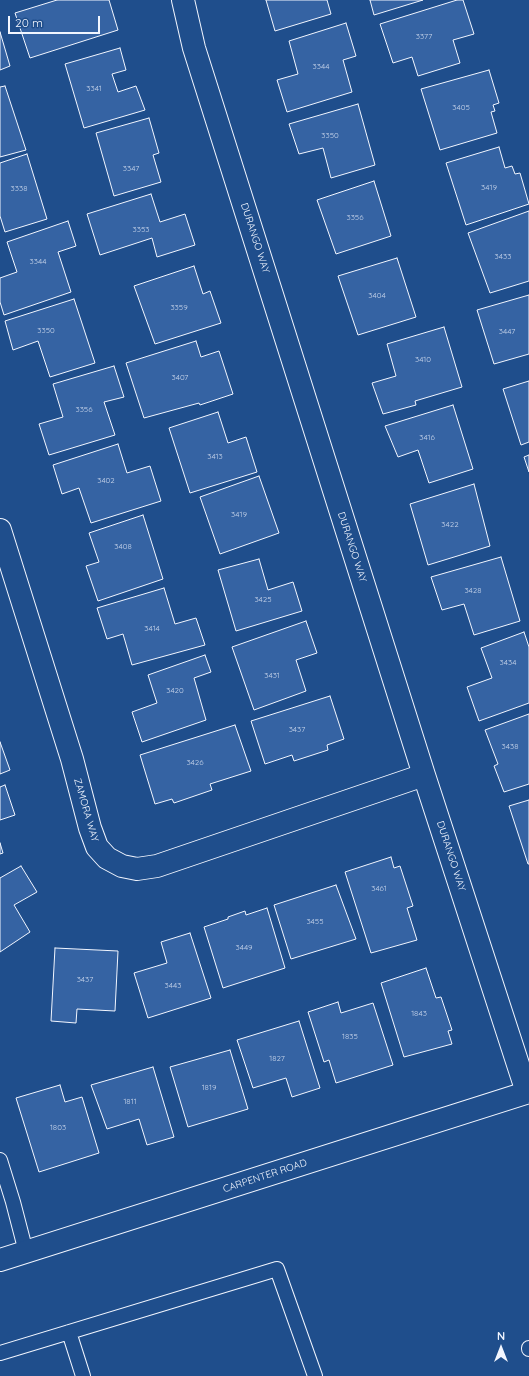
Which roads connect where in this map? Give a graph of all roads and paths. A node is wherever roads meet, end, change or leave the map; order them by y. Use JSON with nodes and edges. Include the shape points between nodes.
{"nodes":[{"id":1,"x":183,"y":0,"type":"edge"},
{"id":2,"x":0,"y":530,"type":"edge"},
{"id":3,"x":424,"y":775,"type":"junction"},
{"id":4,"x":528,"y":1092,"type":"edge"},
{"id":5,"x":0,"y":1160,"type":"edge"},
{"id":6,"x":3,"y":1177,"type":"edge"},
{"id":7,"x":26,"y":1252,"type":"junction"},
{"id":8,"x":0,"y":1260,"type":"edge"},
{"id":9,"x":69,"y":1332,"type":"junction"},
{"id":10,"x":0,"y":1353,"type":"edge"},
{"id":11,"x":83,"y":1376,"type":"edge"},
{"id":12,"x":315,"y":1376,"type":"edge"}],
"edges":[{"from":1,"to":3,"type":"street","name":"DURANGO WAY","via":[[194,48]]},
{"from":2,"to":3,"type":"street","name":"ZAMORA WAY","via":[[72,759],[90,828],[97,847],[107,858],[129,868],[157,866]]},
{"from":3,"to":4,"type":"street","name":"DURANGO WAY"},
{"from":4,"to":7,"type":"street","name":"CARPENTER ROAD"},
{"from":5,"to":6,"type":"lane"},
{"from":6,"to":7,"type":"lane"},
{"from":7,"to":8,"type":"street","name":"CARPENTER ROAD"},
{"from":9,"to":10,"type":"lane"},
{"from":9,"to":11,"type":"lane"},
{"from":9,"to":12,"type":"lane","via":[[277,1269]]}]}
